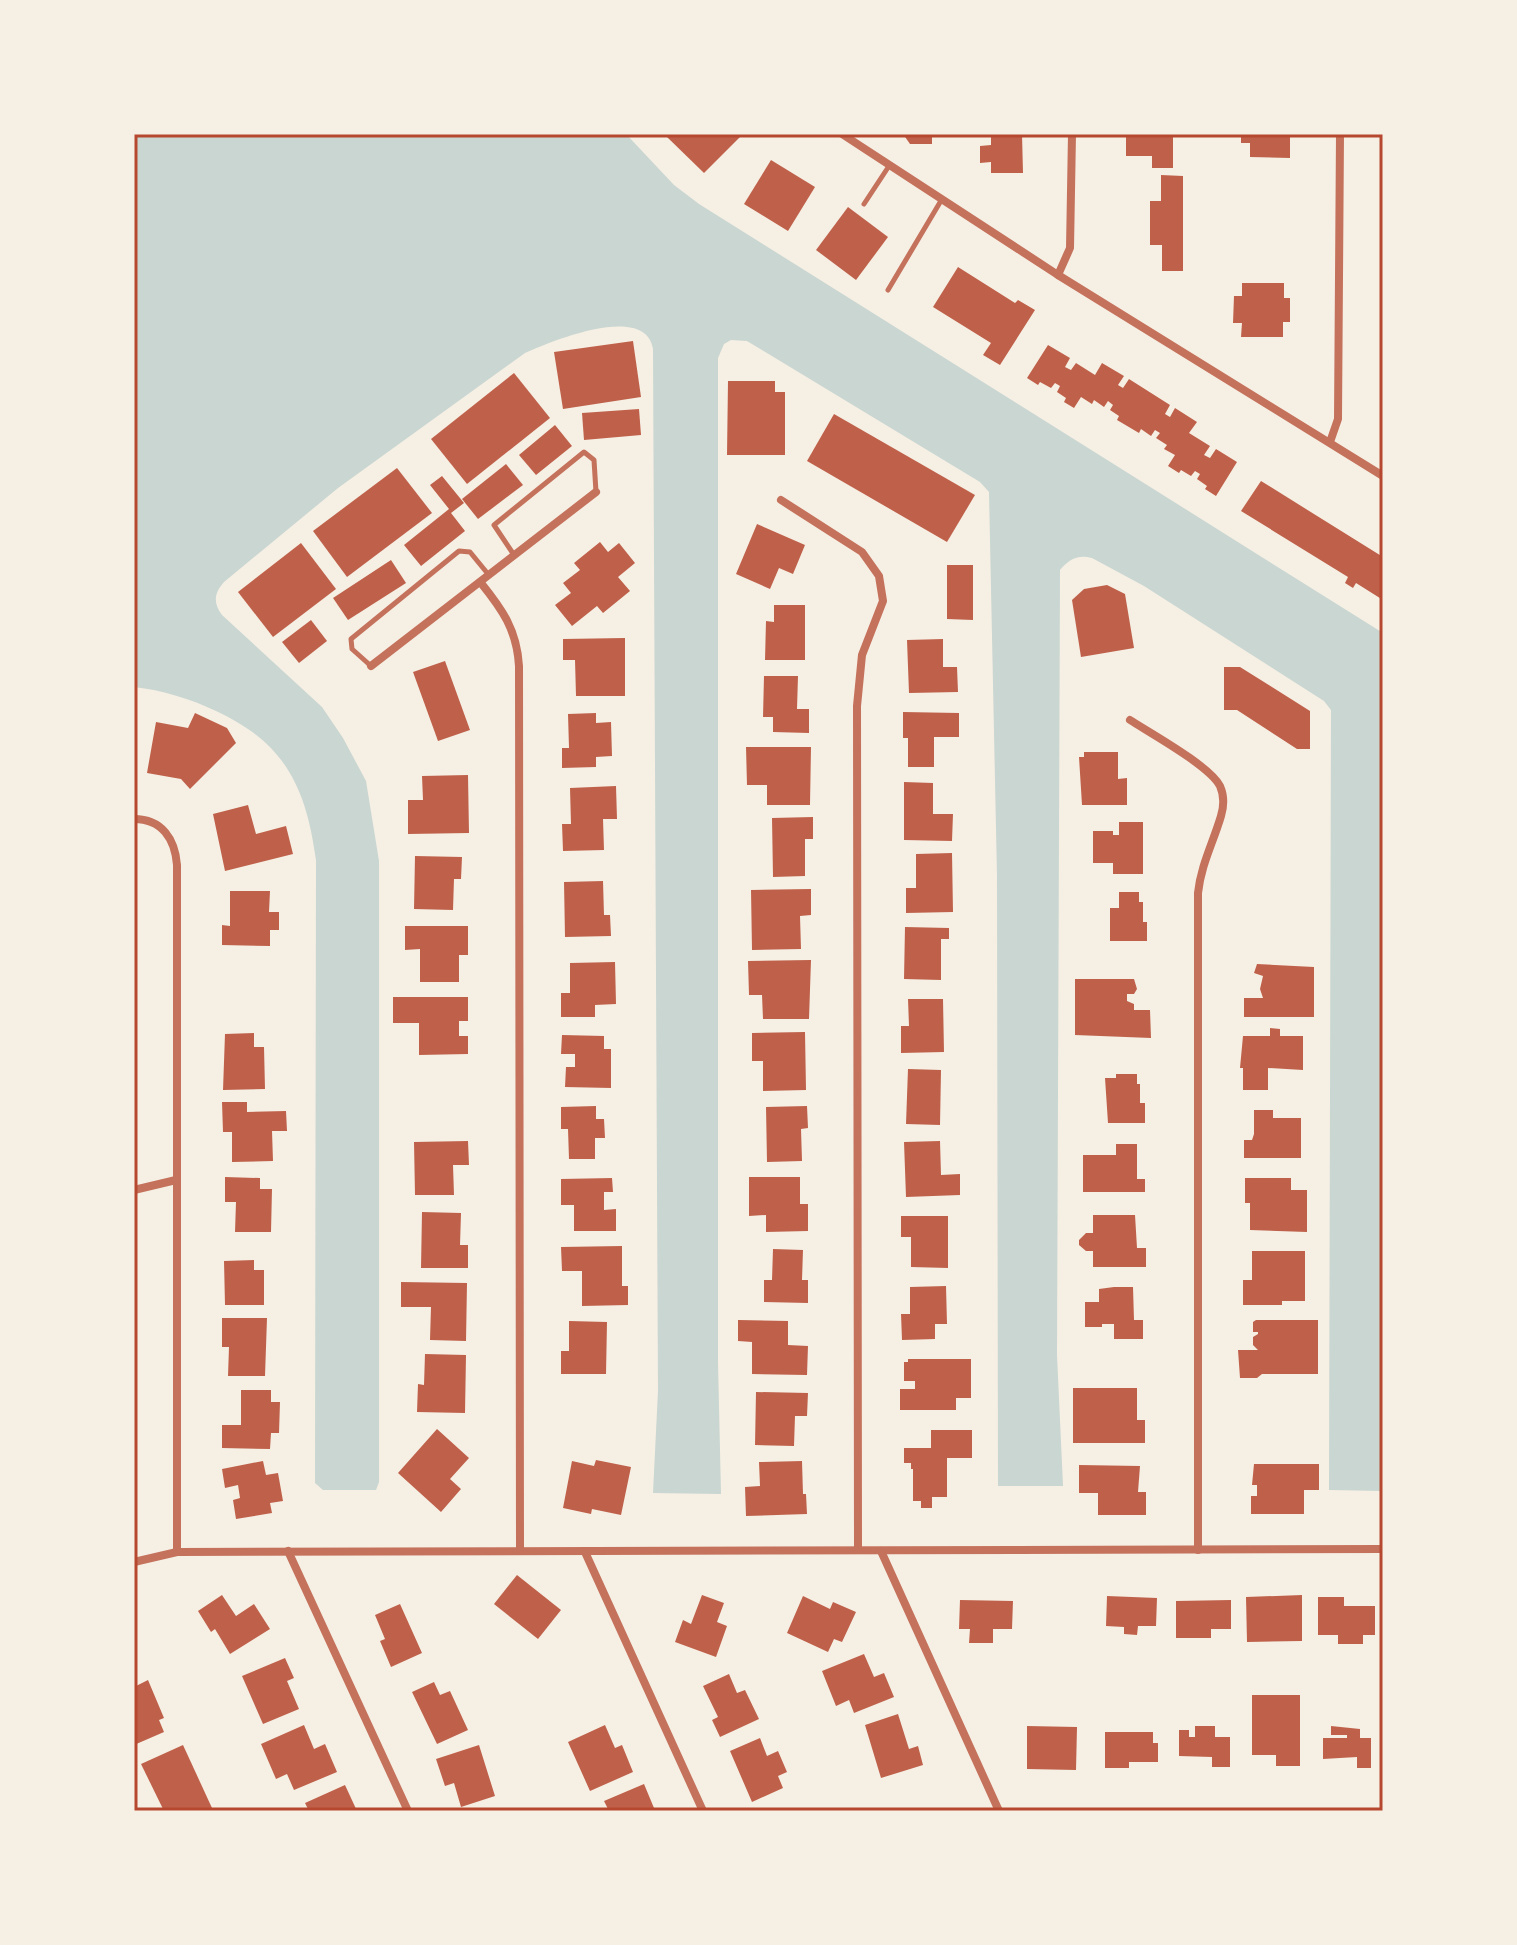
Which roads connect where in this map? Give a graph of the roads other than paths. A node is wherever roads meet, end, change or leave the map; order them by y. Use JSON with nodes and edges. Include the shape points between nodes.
{"nodes":[{"id":1,"x":842,"y":134,"type":"edge"},
{"id":2,"x":1072,"y":134,"type":"edge"},
{"id":3,"x":1340,"y":134,"type":"edge"},
{"id":4,"x":890,"y":165,"type":"junction"},
{"id":5,"x":942,"y":199,"type":"junction"},
{"id":6,"x":864,"y":204,"type":"dead end"},
{"id":7,"x":1058,"y":275,"type":"junction"},
{"id":8,"x":888,"y":290,"type":"dead end"},
{"id":9,"x":1330,"y":442,"type":"junction"},
{"id":10,"x":1383,"y":476,"type":"edge"},
{"id":11,"x":596,"y":492,"type":"joint"},
{"id":12,"x":781,"y":500,"type":"dead end"},
{"id":13,"x":514,"y":556,"type":"junction"},
{"id":14,"x":490,"y":576,"type":"junction"},
{"id":15,"x":481,"y":583,"type":"junction"},
{"id":16,"x":371,"y":666,"type":"joint"},
{"id":17,"x":1130,"y":720,"type":"dead end"},
{"id":18,"x":134,"y":819,"type":"edge"},
{"id":19,"x":176,"y":1180,"type":"junction"},
{"id":20,"x":134,"y":1190,"type":"edge"},
{"id":21,"x":1383,"y":1549,"type":"edge"},
{"id":22,"x":858,"y":1550,"type":"junction"},
{"id":23,"x":1198,"y":1550,"type":"junction"},
{"id":24,"x":288,"y":1551,"type":"junction"},
{"id":25,"x":520,"y":1551,"type":"junction"},
{"id":26,"x":881,"y":1551,"type":"junction"},
{"id":27,"x":177,"y":1552,"type":"junction"},
{"id":28,"x":585,"y":1552,"type":"junction"},
{"id":29,"x":134,"y":1562,"type":"edge"},
{"id":30,"x":408,"y":1811,"type":"edge"},
{"id":31,"x":703,"y":1811,"type":"edge"},
{"id":32,"x":999,"y":1811,"type":"edge"}],
"edges":[{"from":1,"to":4,"type":"street"},
{"from":2,"to":7,"type":"street","via":[[1070,248]]},
{"from":3,"to":9,"type":"street","via":[[1338,419]]},
{"from":4,"to":5,"type":"street"},
{"from":4,"to":6,"type":"lane"},
{"from":5,"to":7,"type":"street"},
{"from":5,"to":8,"type":"lane"},
{"from":7,"to":9,"type":"street"},
{"from":9,"to":10,"type":"street"},
{"from":11,"to":13,"type":"street"},
{"from":11,"to":13,"type":"lane","via":[[594,460],[584,452],[494,525]]},
{"from":12,"to":22,"type":"street","via":[[862,552],[883,588],[881,610],[862,655],[857,706]]},
{"from":13,"to":14,"type":"street"},
{"from":14,"to":15,"type":"street"},
{"from":14,"to":16,"type":"lane","via":[[470,552],[459,551],[351,639],[352,649]]},
{"from":15,"to":16,"type":"street"},
{"from":15,"to":25,"type":"street","via":[[510,623],[519,666]]},
{"from":17,"to":23,"type":"street","via":[[1203,768],[1218,782],[1224,801],[1198,893]]},
{"from":18,"to":19,"type":"street","via":[[161,827],[176,852]]},
{"from":19,"to":20,"type":"street"},
{"from":19,"to":27,"type":"street"},
{"from":21,"to":23,"type":"street"},
{"from":22,"to":26,"type":"street"},
{"from":22,"to":28,"type":"street"},
{"from":23,"to":26,"type":"street"},
{"from":24,"to":25,"type":"street"},
{"from":24,"to":27,"type":"street"},
{"from":24,"to":30,"type":"street"},
{"from":25,"to":28,"type":"street"},
{"from":26,"to":32,"type":"street"},
{"from":27,"to":29,"type":"street"},
{"from":28,"to":31,"type":"street"}]}
